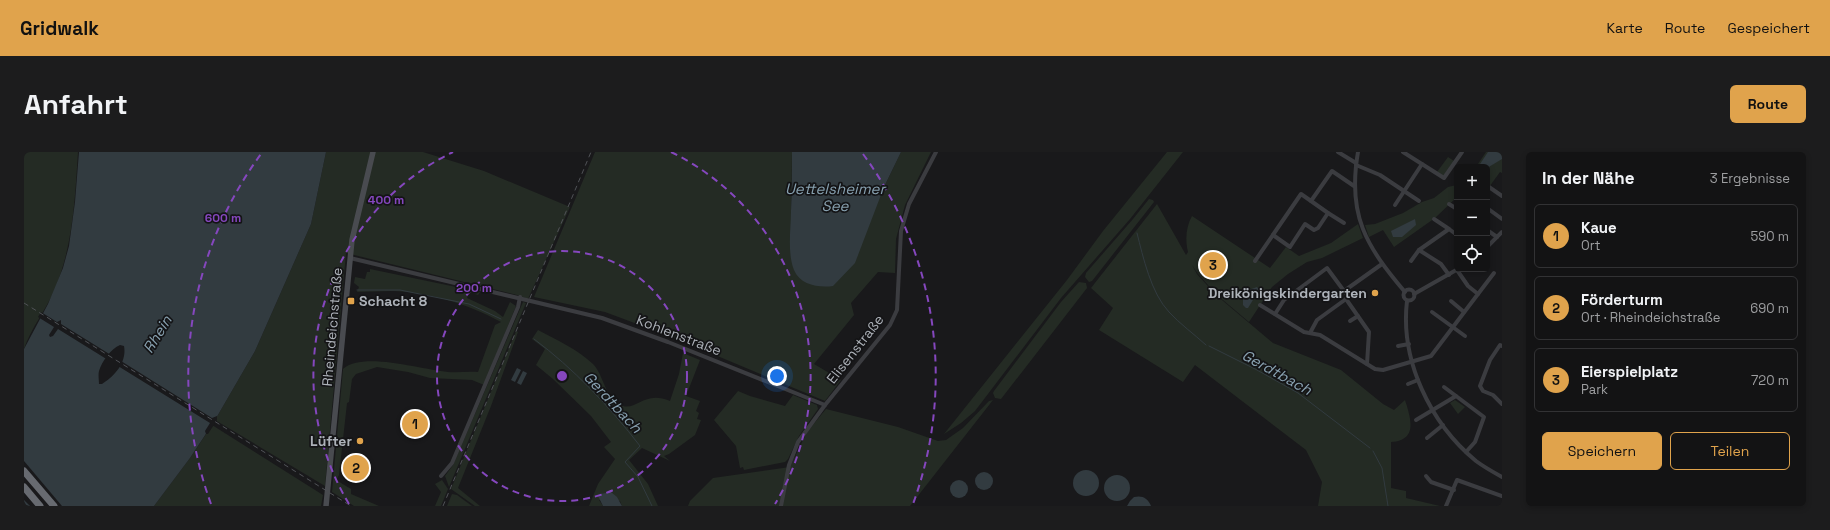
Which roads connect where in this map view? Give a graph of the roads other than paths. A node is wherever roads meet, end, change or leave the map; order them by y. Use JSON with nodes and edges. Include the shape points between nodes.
{"nodes":[{"id":1,"x":372,"y":152,"type":"edge"},
{"id":2,"x":936,"y":152,"type":"edge"},
{"id":3,"x":1338,"y":152,"type":"edge"},
{"id":4,"x":1358,"y":152,"type":"edge"},
{"id":5,"x":1403,"y":152,"type":"edge"},
{"id":6,"x":1462,"y":152,"type":"edge"},
{"id":7,"x":1356,"y":164,"type":"junction"},
{"id":8,"x":1422,"y":164,"type":"junction"},
{"id":9,"x":1354,"y":186,"type":"junction"},
{"id":10,"x":1490,"y":188,"type":"edge"},
{"id":11,"x":1405,"y":191,"type":"junction"},
{"id":12,"x":1502,"y":196,"type":"edge"},
{"id":13,"x":1311,"y":201,"type":"junction"},
{"id":14,"x":1419,"y":201,"type":"dead end"},
{"id":15,"x":1449,"y":204,"type":"dead end"},
{"id":16,"x":1396,"y":205,"type":"dead end"},
{"id":17,"x":1454,"y":207,"type":"edge"},
{"id":18,"x":1490,"y":210,"type":"edge"},
{"id":19,"x":1328,"y":213,"type":"junction"},
{"id":20,"x":1434,"y":219,"type":"dead end"},
{"id":21,"x":1502,"y":219,"type":"edge"},
{"id":22,"x":1344,"y":223,"type":"dead end"},
{"id":23,"x":1449,"y":229,"type":"junction"},
{"id":24,"x":1490,"y":231,"type":"edge"},
{"id":25,"x":1454,"y":233,"type":"edge"},
{"id":26,"x":1273,"y":235,"type":"junction"},
{"id":27,"x":1500,"y":236,"type":"edge"},
{"id":28,"x":1490,"y":244,"type":"edge"},
{"id":29,"x":1419,"y":250,"type":"junction"},
{"id":30,"x":350,"y":258,"type":"junction"},
{"id":31,"x":1255,"y":261,"type":"dead end"},
{"id":32,"x":1411,"y":261,"type":"dead end"},
{"id":33,"x":1382,"y":264,"type":"junction"},
{"id":34,"x":1454,"y":272,"type":"edge"},
{"id":35,"x":1460,"y":272,"type":"edge"},
{"id":36,"x":1494,"y":273,"type":"dead end"},
{"id":37,"x":1449,"y":275,"type":"junction"},
{"id":38,"x":1344,"y":291,"type":"junction"},
{"id":39,"x":1405,"y":292,"type":"junction"},
{"id":40,"x":1414,"y":294,"type":"junction"},
{"id":41,"x":1478,"y":294,"type":"junction"},
{"id":42,"x":520,"y":297,"type":"junction"},
{"id":43,"x":1346,"y":299,"type":"junction"},
{"id":44,"x":1408,"y":301,"type":"junction"},
{"id":45,"x":1451,"y":301,"type":"dead end"},
{"id":46,"x":1260,"y":305,"type":"dead end"},
{"id":47,"x":1432,"y":312,"type":"dead end"},
{"id":48,"x":1464,"y":312,"type":"junction"},
{"id":49,"x":1275,"y":314,"type":"junction"},
{"id":50,"x":1358,"y":316,"type":"junction"},
{"id":51,"x":1350,"y":321,"type":"dead end"},
{"id":52,"x":1453,"y":327,"type":"junction"},
{"id":53,"x":1310,"y":333,"type":"junction"},
{"id":54,"x":1465,"y":336,"type":"dead end"},
{"id":55,"x":1409,"y":344,"type":"junction"},
{"id":56,"x":1501,"y":344,"type":"edge"},
{"id":57,"x":1398,"y":346,"type":"dead end"},
{"id":58,"x":1412,"y":362,"type":"junction"},
{"id":59,"x":1367,"y":364,"type":"junction"},
{"id":60,"x":1418,"y":380,"type":"junction"},
{"id":61,"x":1408,"y":384,"type":"dead end"},
{"id":62,"x":1444,"y":387,"type":"dead end"},
{"id":63,"x":1456,"y":396,"type":"junction"},
{"id":64,"x":1502,"y":404,"type":"edge"},
{"id":65,"x":825,"y":405,"type":"junction"},
{"id":66,"x":1433,"y":410,"type":"junction"},
{"id":67,"x":1416,"y":420,"type":"dead end"},
{"id":68,"x":1443,"y":426,"type":"junction"},
{"id":69,"x":1427,"y":438,"type":"dead end"},
{"id":70,"x":1466,"y":452,"type":"junction"},
{"id":71,"x":24,"y":471,"type":"edge"},
{"id":72,"x":441,"y":476,"type":"dead end"},
{"id":73,"x":1426,"y":476,"type":"dead end"},
{"id":74,"x":1502,"y":477,"type":"edge"},
{"id":75,"x":24,"y":487,"type":"edge"},
{"id":76,"x":1454,"y":490,"type":"junction"},
{"id":77,"x":1502,"y":496,"type":"edge"},
{"id":78,"x":40,"y":506,"type":"edge"},
{"id":79,"x":54,"y":506,"type":"edge"},
{"id":80,"x":326,"y":506,"type":"edge"},
{"id":81,"x":781,"y":506,"type":"edge"},
{"id":82,"x":1446,"y":506,"type":"edge"}],
"edges":[{"from":1,"to":30,"type":"main road","name":"Rheindeichstraße"},
{"from":2,"to":65,"type":"street","name":"Elisenstraße","via":[[909,204],[901,231],[897,310],[894,317]]},
{"from":3,"to":7,"type":"street"},
{"from":4,"to":7,"type":"street"},
{"from":5,"to":8,"type":"street"},
{"from":6,"to":8,"type":"street","via":[[1444,178]]},
{"from":7,"to":9,"type":"street"},
{"from":7,"to":11,"type":"street"},
{"from":8,"to":11,"type":"street"},
{"from":9,"to":13,"type":"street","via":[[1332,171]]},
{"from":9,"to":33,"type":"street","via":[[1362,226],[1371,248]]},
{"from":10,"to":12,"type":"street"},
{"from":11,"to":14,"type":"street"},
{"from":11,"to":16,"type":"street"},
{"from":13,"to":19,"type":"street"},
{"from":13,"to":26,"type":"street","via":[[1301,194]]},
{"from":15,"to":17,"type":"street"},
{"from":18,"to":21,"type":"street"},
{"from":19,"to":22,"type":"street"},
{"from":19,"to":26,"type":"street","via":[[1314,230],[1305,224],[1290,247]]},
{"from":20,"to":23,"type":"street"},
{"from":23,"to":25,"type":"street"},
{"from":23,"to":29,"type":"street"},
{"from":24,"to":27,"type":"street"},
{"from":26,"to":31,"type":"street"},
{"from":27,"to":28,"type":"street"},
{"from":29,"to":32,"type":"street"},
{"from":29,"to":37,"type":"street","via":[[1441,264]]},
{"from":30,"to":42,"type":"street","name":"Kohlenstraße"},
{"from":30,"to":80,"type":"main road","name":"Rheindeichstraße"},
{"from":33,"to":38,"type":"street"},
{"from":33,"to":39,"type":"street"},
{"from":34,"to":37,"type":"street"},
{"from":35,"to":41,"type":"street","via":[[1468,286]]},
{"from":36,"to":41,"type":"street"},
{"from":37,"to":40,"type":"street"},
{"from":38,"to":43,"type":"street","via":[[1348,296]]},
{"from":38,"to":49,"type":"street","via":[[1327,268],[1284,300]]},
{"from":39,"to":40,"type":"street","via":[[1410,290]]},
{"from":39,"to":44,"type":"street","via":[[1404,298]]},
{"from":40,"to":44,"type":"street","via":[[1413,299]]},
{"from":41,"to":48,"type":"street"},
{"from":42,"to":65,"type":"street","name":"Kohlenstraße","via":[[602,318]]},
{"from":42,"to":72,"type":"street","via":[[452,463]]},
{"from":43,"to":50,"type":"street"},
{"from":43,"to":53,"type":"street","via":[[1317,320]]},
{"from":44,"to":55,"type":"street","via":[[1406,327]]},
{"from":45,"to":48,"type":"street"},
{"from":46,"to":49,"type":"street"},
{"from":47,"to":52,"type":"street"},
{"from":48,"to":52,"type":"street"},
{"from":49,"to":53,"type":"street"},
{"from":50,"to":51,"type":"street"},
{"from":50,"to":59,"type":"street","via":[[1369,332]]},
{"from":52,"to":54,"type":"street"},
{"from":52,"to":58,"type":"street","via":[[1431,356]]},
{"from":53,"to":59,"type":"street","via":[[1320,335]]},
{"from":55,"to":57,"type":"street"},
{"from":55,"to":58,"type":"street"},
{"from":56,"to":64,"type":"street","via":[[1490,360],[1480,386],[1483,391],[1493,394]]},
{"from":58,"to":59,"type":"street","via":[[1383,370]]},
{"from":58,"to":60,"type":"street"},
{"from":60,"to":61,"type":"street"},
{"from":60,"to":66,"type":"street"},
{"from":62,"to":63,"type":"street"},
{"from":63,"to":66,"type":"street"},
{"from":63,"to":70,"type":"street","via":[[1484,417],[1475,442]]},
{"from":65,"to":81,"type":"street","name":"Elisenstraße","via":[[806,429],[792,453]]},
{"from":66,"to":67,"type":"street"},
{"from":66,"to":68,"type":"street"},
{"from":68,"to":69,"type":"street"},
{"from":68,"to":70,"type":"street"},
{"from":70,"to":74,"type":"street"},
{"from":71,"to":79,"type":"highway"},
{"from":73,"to":76,"type":"street","via":[[1431,482]]},
{"from":75,"to":78,"type":"highway"},
{"from":76,"to":77,"type":"street","via":[[1457,480]]},
{"from":76,"to":82,"type":"street"}]}
